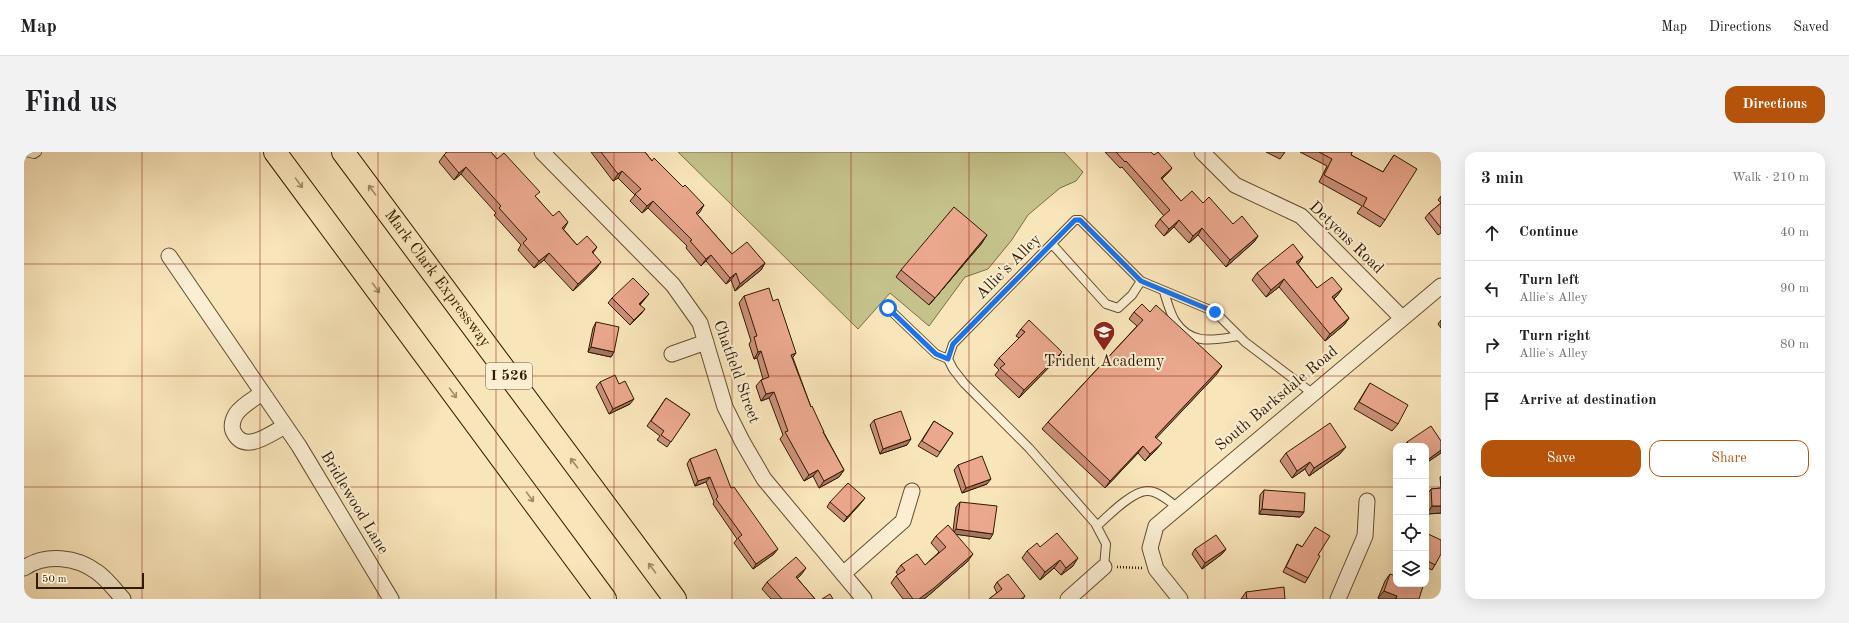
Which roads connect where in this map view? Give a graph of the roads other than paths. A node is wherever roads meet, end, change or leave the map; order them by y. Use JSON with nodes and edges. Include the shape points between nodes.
{"nodes":[{"id":1,"x":26,"y":152,"type":"edge"},
{"id":2,"x":37,"y":152,"type":"edge"},
{"id":3,"x":275,"y":152,"type":"edge"},
{"id":4,"x":343,"y":152,"type":"edge"},
{"id":5,"x":542,"y":152,"type":"edge"},
{"id":6,"x":1202,"y":152,"type":"edge"},
{"id":7,"x":1052,"y":244,"type":"junction"},
{"id":8,"x":169,"y":256,"type":"dead end"},
{"id":9,"x":1141,"y":281,"type":"junction"},
{"id":10,"x":1441,"y":286,"type":"edge"},
{"id":11,"x":1164,"y":292,"type":"junction"},
{"id":12,"x":888,"y":308,"type":"dead end"},
{"id":13,"x":1401,"y":317,"type":"junction"},
{"id":14,"x":1239,"y":336,"type":"junction"},
{"id":15,"x":706,"y":342,"type":"junction"},
{"id":16,"x":672,"y":354,"type":"dead end"},
{"id":17,"x":948,"y":359,"type":"junction"},
{"id":18,"x":262,"y":393,"type":"junction"},
{"id":19,"x":1312,"y":393,"type":"junction"},
{"id":20,"x":285,"y":426,"type":"junction"},
{"id":21,"x":912,"y":491,"type":"dead end"},
{"id":22,"x":1367,"y":501,"type":"dead end"},
{"id":23,"x":1177,"y":507,"type":"junction"},
{"id":24,"x":1097,"y":526,"type":"junction"},
{"id":25,"x":1104,"y":567,"type":"joint"},
{"id":26,"x":24,"y":568,"type":"edge"},
{"id":27,"x":843,"y":574,"type":"junction"},
{"id":28,"x":123,"y":599,"type":"edge"},
{"id":29,"x":391,"y":599,"type":"edge"},
{"id":30,"x":605,"y":599,"type":"edge"},
{"id":31,"x":675,"y":599,"type":"edge"},
{"id":32,"x":864,"y":599,"type":"edge"},
{"id":33,"x":1068,"y":599,"type":"edge"},
{"id":34,"x":1180,"y":599,"type":"edge"},
{"id":35,"x":1338,"y":599,"type":"edge"}],
"edges":[{"from":1,"to":2,"type":"lane"},
{"from":3,"to":30,"type":"highway","one_way":true},
{"from":31,"to":4,"type":"highway","name":"Mark Clark Expressway","number":"I 526","one_way":true},
{"from":5,"to":15,"type":"street","name":"Chatfield Street","via":[[673,285],[700,323]]},
{"from":6,"to":13,"type":"street","name":"Detyens Road","via":[[1235,185],[1301,216]]},
{"from":7,"to":9,"type":"lane","name":"Allie's Alley","via":[[1075,220],[1080,220]]},
{"from":7,"to":9,"type":"lane","via":[[1106,304],[1118,308],[1132,295]]},
{"from":7,"to":17,"type":"lane","name":"Allie's Alley","via":[[953,344]]},
{"from":8,"to":18,"type":"street","name":"Bridlewood Lane"},
{"from":9,"to":11,"type":"lane","name":"Allie's Alley"},
{"from":10,"to":13,"type":"street","name":"South Barksdale Road"},
{"from":11,"to":14,"type":"lane","name":"Allie's Alley","via":[[1215,312]]},
{"from":11,"to":14,"type":"lane","via":[[1175,321],[1190,336],[1207,341]]},
{"from":12,"to":17,"type":"lane","via":[[936,354]]},
{"from":13,"to":19,"type":"street","name":"South Barksdale Road"},
{"from":14,"to":19,"type":"lane","name":"Allie's Alley"},
{"from":15,"to":16,"type":"street"},
{"from":15,"to":27,"type":"street","name":"Chatfield Street","via":[[725,407],[764,479]]},
{"from":17,"to":24,"type":"lane","via":[[964,383],[1029,448]]},
{"from":18,"to":20,"type":"street","name":"Bridlewood Lane"},
{"from":18,"to":20,"type":"street","via":[[237,412],[232,428],[236,437],[243,442],[252,443]]},
{"from":19,"to":23,"type":"street","name":"South Barksdale Road"},
{"from":20,"to":29,"type":"street","name":"Bridlewood Lane"},
{"from":21,"to":27,"type":"street","via":[[903,521]]},
{"from":22,"to":35,"type":"street","via":[[1365,536]]},
{"from":23,"to":24,"type":"lane","via":[[1162,496],[1147,491],[1132,496]]},
{"from":23,"to":34,"type":"street","name":"South Barksdale Road","via":[[1156,526],[1150,548],[1156,569]]},
{"from":24,"to":25,"type":"lane","via":[[1106,544]]},
{"from":25,"to":33,"type":"street"},
{"from":26,"to":28,"type":"street","via":[[44,559],[80,562],[98,572]]},
{"from":27,"to":32,"type":"street","name":"Chatfield Street"}]}
